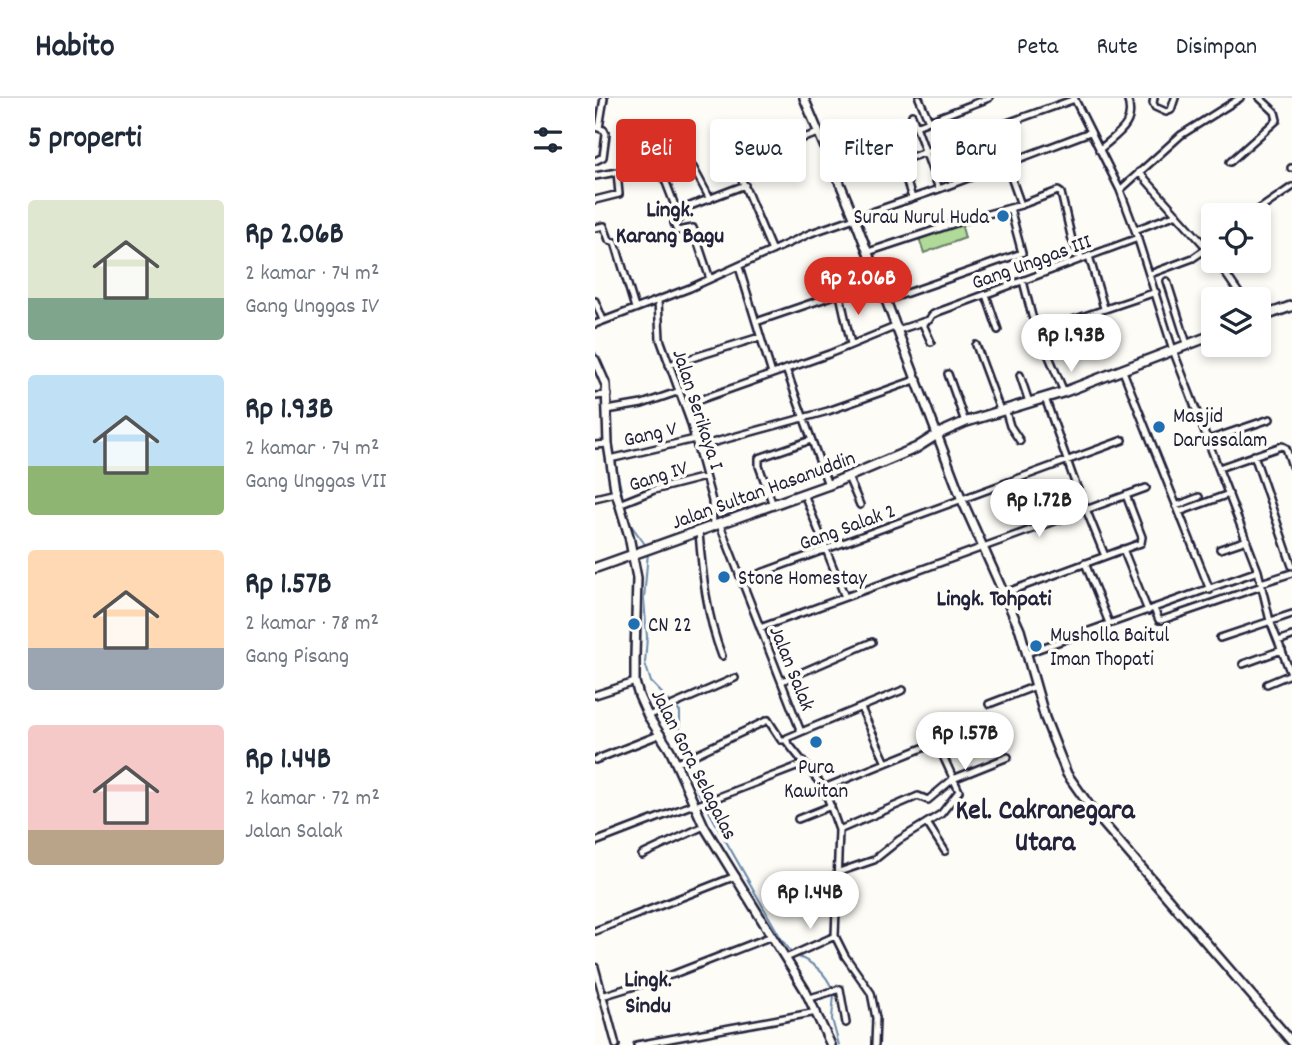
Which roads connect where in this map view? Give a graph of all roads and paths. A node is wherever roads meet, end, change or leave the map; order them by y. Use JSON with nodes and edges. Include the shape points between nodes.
{"nodes":[{"id":1,"x":604,"y":98,"type":"edge"},
{"id":2,"x":804,"y":98,"type":"edge"},
{"id":3,"x":919,"y":98,"type":"edge"},
{"id":4,"x":989,"y":98,"type":"edge"},
{"id":5,"x":1127,"y":98,"type":"edge"},
{"id":6,"x":1154,"y":98,"type":"edge"},
{"id":7,"x":1175,"y":98,"type":"edge"},
{"id":8,"x":1240,"y":98,"type":"edge"},
{"id":9,"x":1260,"y":98,"type":"edge"},
{"id":10,"x":1074,"y":99,"type":"edge"},
{"id":11,"x":912,"y":114,"type":"dead end"},
{"id":12,"x":914,"y":119,"type":"edge"},
{"id":13,"x":929,"y":121,"type":"junction"},
{"id":14,"x":917,"y":126,"type":"edge"},
{"id":15,"x":597,"y":128,"type":"edge"},
{"id":16,"x":917,"y":129,"type":"edge"},
{"id":17,"x":1090,"y":132,"type":"junction"},
{"id":18,"x":819,"y":133,"type":"junction"},
{"id":19,"x":806,"y":137,"type":"edge"},
{"id":20,"x":1099,"y":150,"type":"junction"},
{"id":21,"x":926,"y":153,"type":"junction"},
{"id":22,"x":917,"y":156,"type":"edge"},
{"id":23,"x":1021,"y":157,"type":"edge"},
{"id":24,"x":595,"y":161,"type":"edge"},
{"id":25,"x":1230,"y":162,"type":"dead end"},
{"id":26,"x":1139,"y":172,"type":"junction"},
{"id":27,"x":696,"y":173,"type":"edge"},
{"id":28,"x":595,"y":176,"type":"edge"},
{"id":29,"x":665,"y":182,"type":"edge"},
{"id":30,"x":744,"y":182,"type":"edge"},
{"id":31,"x":907,"y":182,"type":"edge"},
{"id":32,"x":957,"y":182,"type":"edge"},
{"id":33,"x":1013,"y":182,"type":"edge"},
{"id":34,"x":745,"y":185,"type":"junction"},
{"id":35,"x":1292,"y":187,"type":"edge"},
{"id":36,"x":939,"y":189,"type":"junction"},
{"id":37,"x":1120,"y":190,"type":"junction"},
{"id":38,"x":912,"y":198,"type":"junction"},
{"id":39,"x":710,"y":199,"type":"junction"},
{"id":40,"x":595,"y":200,"type":"edge"},
{"id":41,"x":1269,"y":203,"type":"edge"},
{"id":42,"x":1021,"y":205,"type":"junction"},
{"id":43,"x":1010,"y":208,"type":"junction"},
{"id":44,"x":680,"y":211,"type":"junction"},
{"id":45,"x":1177,"y":214,"type":"junction"},
{"id":46,"x":855,"y":219,"type":"junction"},
{"id":47,"x":595,"y":228,"type":"edge"},
{"id":48,"x":1135,"y":230,"type":"junction"},
{"id":49,"x":1138,"y":238,"type":"junction"},
{"id":50,"x":1201,"y":239,"type":"edge"},
{"id":51,"x":772,"y":251,"type":"junction"},
{"id":52,"x":1201,"y":252,"type":"edge"},
{"id":53,"x":868,"y":253,"type":"junction"},
{"id":54,"x":1085,"y":257,"type":"junction"},
{"id":55,"x":739,"y":267,"type":"junction"},
{"id":56,"x":1150,"y":274,"type":"junction"},
{"id":57,"x":710,"y":279,"type":"junction"},
{"id":58,"x":879,"y":280,"type":"junction"},
{"id":59,"x":1023,"y":281,"type":"junction"},
{"id":60,"x":1167,"y":281,"type":"dead end"},
{"id":61,"x":1156,"y":292,"type":"junction"},
{"id":62,"x":840,"y":295,"type":"junction"},
{"id":63,"x":986,"y":295,"type":"junction"},
{"id":64,"x":658,"y":300,"type":"junction"},
{"id":65,"x":887,"y":300,"type":"junction"},
{"id":66,"x":595,"y":301,"type":"edge"},
{"id":67,"x":1292,"y":306,"type":"edge"},
{"id":68,"x":635,"y":308,"type":"junction"},
{"id":69,"x":1104,"y":308,"type":"junction"},
{"id":70,"x":1271,"y":313,"type":"edge"},
{"id":71,"x":603,"y":320,"type":"junction"},
{"id":72,"x":756,"y":322,"type":"junction"},
{"id":73,"x":922,"y":322,"type":"junction"},
{"id":74,"x":595,"y":324,"type":"edge"},
{"id":75,"x":897,"y":328,"type":"junction"},
{"id":76,"x":998,"y":330,"type":"dead end"},
{"id":77,"x":1040,"y":331,"type":"junction"},
{"id":78,"x":760,"y":337,"type":"junction"},
{"id":79,"x":1201,"y":340,"type":"edge"},
{"id":80,"x":931,"y":342,"type":"dead end"},
{"id":81,"x":851,"y":344,"type":"junction"},
{"id":82,"x":976,"y":345,"type":"dead end"},
{"id":83,"x":1187,"y":345,"type":"junction"},
{"id":84,"x":1173,"y":350,"type":"junction"},
{"id":85,"x":595,"y":360,"type":"edge"},
{"id":86,"x":669,"y":365,"type":"junction"},
{"id":87,"x":786,"y":369,"type":"junction"},
{"id":88,"x":1123,"y":371,"type":"junction"},
{"id":89,"x":772,"y":374,"type":"junction"},
{"id":90,"x":948,"y":374,"type":"dead end"},
{"id":91,"x":1020,"y":375,"type":"dead end"},
{"id":92,"x":918,"y":379,"type":"junction"},
{"id":93,"x":680,"y":391,"type":"junction"},
{"id":94,"x":1064,"y":392,"type":"junction"},
{"id":95,"x":608,"y":395,"type":"junction"},
{"id":96,"x":595,"y":396,"type":"edge"},
{"id":97,"x":1045,"y":398,"type":"junction"},
{"id":98,"x":1029,"y":402,"type":"junction"},
{"id":99,"x":685,"y":405,"type":"junction"},
{"id":100,"x":609,"y":410,"type":"junction"},
{"id":101,"x":1002,"y":410,"type":"junction"},
{"id":102,"x":804,"y":418,"type":"junction"},
{"id":103,"x":1270,"y":419,"type":"dead end"},
{"id":104,"x":965,"y":422,"type":"junction"},
{"id":105,"x":939,"y":434,"type":"junction"},
{"id":106,"x":695,"y":439,"type":"junction"},
{"id":107,"x":811,"y":440,"type":"junction"},
{"id":108,"x":1123,"y":440,"type":"dead end"},
{"id":109,"x":1208,"y":440,"type":"junction"},
{"id":110,"x":1020,"y":441,"type":"dead end"},
{"id":111,"x":607,"y":444,"type":"junction"},
{"id":112,"x":595,"y":445,"type":"edge"},
{"id":113,"x":697,"y":447,"type":"junction"},
{"id":114,"x":1254,"y":455,"type":"junction"},
{"id":115,"x":613,"y":458,"type":"junction"},
{"id":116,"x":1067,"y":460,"type":"junction"},
{"id":117,"x":1292,"y":466,"type":"edge"},
{"id":118,"x":1219,"y":468,"type":"junction"},
{"id":119,"x":705,"y":477,"type":"junction"},
{"id":120,"x":848,"y":477,"type":"junction"},
{"id":121,"x":828,"y":485,"type":"junction"},
{"id":122,"x":1146,"y":488,"type":"dead end"},
{"id":123,"x":616,"y":494,"type":"junction"},
{"id":124,"x":804,"y":494,"type":"junction"},
{"id":125,"x":1229,"y":494,"type":"junction"},
{"id":126,"x":1126,"y":495,"type":"junction"},
{"id":127,"x":1199,"y":497,"type":"dead end"},
{"id":128,"x":595,"y":498,"type":"edge"},
{"id":129,"x":962,"y":500,"type":"junction"},
{"id":130,"x":621,"y":503,"type":"junction"},
{"id":131,"x":773,"y":505,"type":"junction"},
{"id":132,"x":860,"y":505,"type":"dead end"},
{"id":133,"x":1086,"y":509,"type":"junction"},
{"id":134,"x":1178,"y":509,"type":"junction"},
{"id":135,"x":716,"y":526,"type":"junction"},
{"id":136,"x":699,"y":532,"type":"junction"},
{"id":137,"x":1247,"y":540,"type":"junction"},
{"id":138,"x":983,"y":547,"type":"junction"},
{"id":139,"x":1220,"y":549,"type":"dead end"},
{"id":140,"x":1123,"y":550,"type":"junction"},
{"id":141,"x":826,"y":551,"type":"junction"},
{"id":142,"x":634,"y":554,"type":"junction"},
{"id":143,"x":1105,"y":556,"type":"junction"},
{"id":144,"x":1086,"y":563,"type":"junction"},
{"id":145,"x":1292,"y":566,"type":"edge"},
{"id":146,"x":595,"y":568,"type":"edge"},
{"id":147,"x":1258,"y":572,"type":"junction"},
{"id":148,"x":1292,"y":573,"type":"edge"},
{"id":149,"x":742,"y":580,"type":"junction"},
{"id":150,"x":1261,"y":584,"type":"junction"},
{"id":151,"x":1210,"y":590,"type":"junction"},
{"id":152,"x":1005,"y":593,"type":"junction"},
{"id":153,"x":845,"y":597,"type":"junction"},
{"id":154,"x":1151,"y":610,"type":"junction"},
{"id":155,"x":1292,"y":614,"type":"edge"},
{"id":156,"x":1270,"y":621,"type":"junction"},
{"id":157,"x":1109,"y":623,"type":"junction"},
{"id":158,"x":760,"y":628,"type":"junction"},
{"id":159,"x":1292,"y":636,"type":"edge"},
{"id":160,"x":1220,"y":638,"type":"dead end"},
{"id":161,"x":1278,"y":641,"type":"junction"},
{"id":162,"x":871,"y":642,"type":"dead end"},
{"id":163,"x":1282,"y":650,"type":"junction"},
{"id":164,"x":1027,"y":653,"type":"junction"},
{"id":165,"x":722,"y":656,"type":"dead end"},
{"id":166,"x":1243,"y":664,"type":"dead end"},
{"id":167,"x":735,"y":678,"type":"dead end"},
{"id":168,"x":635,"y":681,"type":"junction"},
{"id":169,"x":782,"y":681,"type":"junction"},
{"id":170,"x":1267,"y":684,"type":"dead end"},
{"id":171,"x":1035,"y":686,"type":"junction"},
{"id":172,"x":903,"y":690,"type":"dead end"},
{"id":173,"x":595,"y":695,"type":"edge"},
{"id":174,"x":989,"y":704,"type":"dead end"},
{"id":175,"x":861,"y":708,"type":"junction"},
{"id":176,"x":648,"y":716,"type":"junction"},
{"id":177,"x":801,"y":732,"type":"junction"},
{"id":178,"x":661,"y":734,"type":"junction"},
{"id":179,"x":787,"y":740,"type":"junction"},
{"id":180,"x":1008,"y":757,"type":"dead end"},
{"id":181,"x":595,"y":760,"type":"edge"},
{"id":182,"x":680,"y":762,"type":"junction"},
{"id":183,"x":885,"y":763,"type":"junction"},
{"id":184,"x":804,"y":764,"type":"junction"},
{"id":185,"x":953,"y":779,"type":"junction"},
{"id":186,"x":824,"y":788,"type":"junction"},
{"id":187,"x":696,"y":804,"type":"junction"},
{"id":188,"x":831,"y":806,"type":"junction"},
{"id":189,"x":798,"y":819,"type":"dead end"},
{"id":190,"x":927,"y":823,"type":"junction"},
{"id":191,"x":704,"y":826,"type":"junction"},
{"id":192,"x":839,"y":830,"type":"junction"},
{"id":193,"x":595,"y":842,"type":"edge"},
{"id":194,"x":945,"y":851,"type":"dead end"},
{"id":195,"x":642,"y":855,"type":"dead end"},
{"id":196,"x":839,"y":872,"type":"junction"},
{"id":197,"x":736,"y":876,"type":"junction"},
{"id":198,"x":595,"y":931,"type":"edge"},
{"id":199,"x":772,"y":936,"type":"junction"},
{"id":200,"x":835,"y":936,"type":"junction"},
{"id":201,"x":791,"y":956,"type":"junction"},
{"id":202,"x":595,"y":967,"type":"edge"},
{"id":203,"x":600,"y":995,"type":"edge"},
{"id":204,"x":810,"y":998,"type":"junction"},
{"id":205,"x":817,"y":1012,"type":"junction"},
{"id":206,"x":846,"y":1023,"type":"dead end"},
{"id":207,"x":1292,"y":1042,"type":"edge"},
{"id":208,"x":831,"y":1044,"type":"edge"},
{"id":209,"x":616,"y":1045,"type":"edge"},
{"id":210,"x":637,"y":1045,"type":"edge"},
{"id":211,"x":875,"y":1045,"type":"edge"}],
"edges":[{"from":1,"to":15,"type":"street"},
{"from":2,"to":18,"type":"street"},
{"from":3,"to":13,"type":"street"},
{"from":4,"to":13,"type":"street"},
{"from":5,"to":20,"type":"street","via":[[1131,111],[1127,124]]},
{"from":6,"to":7,"type":"street","via":[[1155,107],[1166,111],[1171,110]]},
{"from":8,"to":26,"type":"street","via":[[1181,135]]},
{"from":9,"to":25,"type":"street","via":[[1277,120]]},
{"from":10,"to":17,"type":"street"},
{"from":10,"to":21,"type":"street"},
{"from":11,"to":12,"type":"street"},
{"from":13,"to":14,"type":"street"},
{"from":15,"to":24,"type":"street","via":[[606,134],[603,157]]},
{"from":16,"to":21,"type":"street"},
{"from":17,"to":20,"type":"street"},
{"from":17,"to":23,"type":"street"},
{"from":18,"to":19,"type":"street"},
{"from":18,"to":46,"type":"street"},
{"from":20,"to":37,"type":"street"},
{"from":21,"to":22,"type":"street"},
{"from":21,"to":36,"type":"street"},
{"from":26,"to":37,"type":"street"},
{"from":26,"to":45,"type":"street"},
{"from":27,"to":39,"type":"street"},
{"from":28,"to":40,"type":"street","via":[[618,173],[619,195]]},
{"from":29,"to":44,"type":"street","via":[[675,209]]},
{"from":30,"to":34,"type":"street"},
{"from":31,"to":38,"type":"street"},
{"from":32,"to":36,"type":"street"},
{"from":33,"to":42,"type":"street"},
{"from":34,"to":39,"type":"street"},
{"from":34,"to":51,"type":"street"},
{"from":35,"to":41,"type":"street"},
{"from":36,"to":38,"type":"street"},
{"from":37,"to":48,"type":"street"},
{"from":38,"to":46,"type":"street"},
{"from":39,"to":44,"type":"street"},
{"from":42,"to":43,"type":"street"},
{"from":42,"to":54,"type":"street","via":[[1061,193],[1072,240]]},
{"from":43,"to":53,"type":"street"},
{"from":43,"to":65,"type":"street","via":[[1023,252]]},
{"from":44,"to":57,"type":"street","via":[[681,218],[674,223],[677,232],[693,228]]},
{"from":45,"to":48,"type":"street"},
{"from":45,"to":50,"type":"street"},
{"from":46,"to":51,"type":"street"},
{"from":46,"to":53,"type":"street"},
{"from":47,"to":68,"type":"street","via":[[606,228],[609,240],[616,243]]},
{"from":48,"to":49,"type":"street"},
{"from":49,"to":54,"type":"street","name":"Gang Unggas III"},
{"from":49,"to":56,"type":"street"},
{"from":51,"to":55,"type":"street"},
{"from":52,"to":56,"type":"street"},
{"from":53,"to":58,"type":"street"},
{"from":54,"to":59,"type":"street","name":"Gang Unggas III"},
{"from":54,"to":69,"type":"street"},
{"from":55,"to":57,"type":"street"},
{"from":55,"to":72,"type":"street"},
{"from":56,"to":61,"type":"street"},
{"from":57,"to":64,"type":"street"},
{"from":58,"to":62,"type":"street"},
{"from":58,"to":65,"type":"street"},
{"from":59,"to":63,"type":"street","name":"Gang Unggas III"},
{"from":59,"to":77,"type":"street"},
{"from":60,"to":83,"type":"street"},
{"from":61,"to":69,"type":"street"},
{"from":61,"to":84,"type":"street"},
{"from":62,"to":72,"type":"street"},
{"from":62,"to":81,"type":"street"},
{"from":63,"to":73,"type":"street","name":"Gang Unggas III"},
{"from":63,"to":76,"type":"street"},
{"from":64,"to":68,"type":"street"},
{"from":64,"to":86,"type":"street","name":"Jalan Serikaya I","via":[[660,339]]},
{"from":65,"to":75,"type":"street"},
{"from":66,"to":71,"type":"street"},
{"from":67,"to":70,"type":"main road"},
{"from":68,"to":71,"type":"street"},
{"from":69,"to":77,"type":"street"},
{"from":71,"to":74,"type":"street"},
{"from":72,"to":78,"type":"street"},
{"from":73,"to":75,"type":"street","name":"Gang Unggas III"},
{"from":73,"to":80,"type":"street"},
{"from":75,"to":81,"type":"street","name":"Gang Unggas III"},
{"from":75,"to":92,"type":"street"},
{"from":77,"to":94,"type":"street"},
{"from":78,"to":86,"type":"street"},
{"from":78,"to":89,"type":"street"},
{"from":79,"to":83,"type":"main road","name":"Jalan Sultan Hasanuddin"},
{"from":81,"to":87,"type":"street","name":"Gang Unggas III"},
{"from":82,"to":101,"type":"street"},
{"from":83,"to":84,"type":"main road","name":"Jalan Sultan Hasanuddin"},
{"from":84,"to":88,"type":"main road","name":"Jalan Sultan Hasanuddin"},
{"from":84,"to":109,"type":"street"},
{"from":85,"to":95,"type":"street"},
{"from":86,"to":93,"type":"street","name":"Jalan Serikaya I"},
{"from":87,"to":89,"type":"street","name":"Gang Unggas III"},
{"from":87,"to":102,"type":"street"},
{"from":88,"to":94,"type":"main road","name":"Jalan Sultan Hasanuddin"},
{"from":88,"to":134,"type":"street"},
{"from":89,"to":99,"type":"street","name":"Gang Unggas III"},
{"from":90,"to":104,"type":"street"},
{"from":91,"to":98,"type":"street"},
{"from":92,"to":102,"type":"street"},
{"from":92,"to":105,"type":"street"},
{"from":93,"to":99,"type":"street","name":"Jalan Serikaya I"},
{"from":93,"to":100,"type":"street"},
{"from":94,"to":97,"type":"main road","name":"Jalan Sultan Hasanuddin"},
{"from":95,"to":96,"type":"street"},
{"from":95,"to":100,"type":"street","name":"Jalan Gora Selagalas"},
{"from":97,"to":98,"type":"main road","name":"Jalan Sultan Hasanuddin"},
{"from":97,"to":116,"type":"street"},
{"from":98,"to":101,"type":"main road","name":"Jalan Sultan Hasanuddin"},
{"from":99,"to":106,"type":"street","name":"Jalan Serikaya I"},
{"from":100,"to":111,"type":"street","name":"Jalan Gora Selagalas"},
{"from":101,"to":104,"type":"main road","name":"Jalan Sultan Hasanuddin"},
{"from":101,"to":110,"type":"street"},
{"from":102,"to":107,"type":"street"},
{"from":102,"to":113,"type":"street"},
{"from":103,"to":109,"type":"street"},
{"from":104,"to":105,"type":"main road","name":"Jalan Sultan Hasanuddin"},
{"from":105,"to":120,"type":"main road","name":"Jalan Sultan Hasanuddin"},
{"from":105,"to":129,"type":"street"},
{"from":106,"to":113,"type":"street","name":"Jalan Serikaya I"},
{"from":106,"to":115,"type":"street","name":"Gang V"},
{"from":107,"to":121,"type":"street"},
{"from":107,"to":131,"type":"street","via":[[759,457]]},
{"from":108,"to":116,"type":"street","name":"Gang Salak 2"},
{"from":109,"to":118,"type":"street"},
{"from":111,"to":112,"type":"street"},
{"from":111,"to":115,"type":"street","name":"Jalan Gora Selagalas"},
{"from":113,"to":119,"type":"street","name":"Jalan Serikaya I"},
{"from":114,"to":117,"type":"street","via":[[1282,446]]},
{"from":114,"to":118,"type":"street"},
{"from":114,"to":145,"type":"street"},
{"from":115,"to":123,"type":"street","name":"Jalan Gora Selagalas"},
{"from":116,"to":129,"type":"street","name":"Gang Salak 2"},
{"from":116,"to":133,"type":"street"},
{"from":118,"to":125,"type":"street"},
{"from":119,"to":130,"type":"street","name":"Gang IV"},
{"from":119,"to":135,"type":"street","name":"Jalan Serikaya I"},
{"from":120,"to":121,"type":"main road","name":"Jalan Sultan Hasanuddin"},
{"from":120,"to":132,"type":"street"},
{"from":121,"to":124,"type":"main road","name":"Jalan Sultan Hasanuddin"},
{"from":122,"to":126,"type":"street"},
{"from":123,"to":128,"type":"street"},
{"from":123,"to":130,"type":"street","name":"Jalan Gora Selagalas"},
{"from":124,"to":131,"type":"main road","name":"Jalan Sultan Hasanuddin"},
{"from":124,"to":141,"type":"street"},
{"from":125,"to":134,"type":"street"},
{"from":125,"to":137,"type":"street"},
{"from":126,"to":133,"type":"street"},
{"from":126,"to":140,"type":"street","via":[[1142,540]]},
{"from":127,"to":134,"type":"street"},
{"from":129,"to":138,"type":"street"},
{"from":129,"to":141,"type":"street","name":"Gang Salak 2"},
{"from":130,"to":142,"type":"street","name":"Jalan Gora Selagalas"},
{"from":131,"to":135,"type":"main road","name":"Jalan Sultan Hasanuddin"},
{"from":133,"to":138,"type":"street"},
{"from":133,"to":143,"type":"street"},
{"from":134,"to":151,"type":"street"},
{"from":135,"to":136,"type":"main road","name":"Jalan Sultan Hasanuddin"},
{"from":135,"to":149,"type":"street","name":"Jalan Salak"},
{"from":136,"to":142,"type":"main road","name":"Jalan Sultan Hasanuddin"},
{"from":136,"to":165,"type":"street","via":[[702,576]]},
{"from":137,"to":139,"type":"street"},
{"from":137,"to":147,"type":"street"},
{"from":138,"to":152,"type":"street"},
{"from":138,"to":153,"type":"street"},
{"from":140,"to":143,"type":"street"},
{"from":140,"to":154,"type":"street"},
{"from":141,"to":149,"type":"street","name":"Gang Salak 2"},
{"from":141,"to":153,"type":"street"},
{"from":142,"to":146,"type":"main road","name":"Jalan Sultan Hasanuddin"},
{"from":142,"to":168,"type":"street","name":"Jalan Gora Selagalas","via":[[638,578]]},
{"from":143,"to":144,"type":"street"},
{"from":144,"to":152,"type":"street"},
{"from":144,"to":157,"type":"street"},
{"from":147,"to":150,"type":"street"},
{"from":147,"to":151,"type":"street"},
{"from":148,"to":150,"type":"street"},
{"from":149,"to":158,"type":"street","name":"Jalan Salak"},
{"from":150,"to":154,"type":"street","via":[[1162,620]]},
{"from":150,"to":156,"type":"street"},
{"from":151,"to":154,"type":"street"},
{"from":152,"to":164,"type":"street"},
{"from":153,"to":158,"type":"street"},
{"from":154,"to":157,"type":"street"},
{"from":155,"to":156,"type":"street"},
{"from":156,"to":160,"type":"street"},
{"from":156,"to":161,"type":"street"},
{"from":157,"to":164,"type":"street"},
{"from":158,"to":169,"type":"street","name":"Jalan Salak"},
{"from":159,"to":161,"type":"street"},
{"from":161,"to":163,"type":"street"},
{"from":162,"to":169,"type":"street"},
{"from":163,"to":166,"type":"street"},
{"from":163,"to":170,"type":"street","via":[[1291,675]]},
{"from":164,"to":171,"type":"street"},
{"from":167,"to":176,"type":"street"},
{"from":168,"to":173,"type":"street"},
{"from":168,"to":176,"type":"street","name":"Jalan Gora Selagalas"},
{"from":169,"to":177,"type":"street","name":"Jalan Salak"},
{"from":171,"to":174,"type":"street"},
{"from":171,"to":207,"type":"street","via":[[1052,739],[1081,797]]},
{"from":172,"to":175,"type":"street"},
{"from":175,"to":177,"type":"street"},
{"from":175,"to":183,"type":"street"},
{"from":176,"to":178,"type":"street","name":"Jalan Gora Selagalas"},
{"from":177,"to":179,"type":"street","name":"Jalan Salak"},
{"from":178,"to":181,"type":"street"},
{"from":178,"to":182,"type":"street","name":"Jalan Gora Selagalas"},
{"from":179,"to":182,"type":"street","via":[[781,740],[768,720]]},
{"from":179,"to":184,"type":"street","name":"Jalan Salak"},
{"from":180,"to":185,"type":"street"},
{"from":182,"to":187,"type":"street","name":"Jalan Gora Selagalas"},
{"from":183,"to":185,"type":"street","via":[[933,743]]},
{"from":183,"to":186,"type":"street"},
{"from":184,"to":186,"type":"street","name":"Jalan Salak"},
{"from":184,"to":187,"type":"street"},
{"from":185,"to":190,"type":"street","via":[[957,795]]},
{"from":185,"to":192,"type":"street","via":[[928,800],[918,796]]},
{"from":186,"to":188,"type":"street","name":"Jalan Salak"},
{"from":187,"to":191,"type":"street","name":"Jalan Gora Selagalas"},
{"from":187,"to":193,"type":"street"},
{"from":188,"to":189,"type":"street"},
{"from":188,"to":192,"type":"street","name":"Jalan Salak"},
{"from":190,"to":194,"type":"street"},
{"from":190,"to":196,"type":"street","via":[[874,860]]},
{"from":191,"to":195,"type":"street"},
{"from":191,"to":197,"type":"street","name":"Jalan Gora Selagalas"},
{"from":192,"to":196,"type":"street","name":"Jalan Salak"},
{"from":196,"to":200,"type":"street","name":"Jalan Salak"},
{"from":197,"to":198,"type":"street"},
{"from":197,"to":199,"type":"street","name":"Jalan Gora Selagalas"},
{"from":199,"to":201,"type":"street","name":"Jalan Gora Selagalas"},
{"from":199,"to":203,"type":"street","via":[[674,974]]},
{"from":200,"to":201,"type":"street"},
{"from":200,"to":211,"type":"street","via":[[871,993]]},
{"from":201,"to":204,"type":"street","name":"Jalan Gora Selagalas"},
{"from":202,"to":203,"type":"street"},
{"from":203,"to":209,"type":"street"},
{"from":204,"to":205,"type":"street","name":"Jalan Gora Selagalas"},
{"from":204,"to":206,"type":"street","via":[[840,989]]},
{"from":205,"to":208,"type":"street","name":"Jalan Gora Selagalas"},
{"from":205,"to":210,"type":"street"}]}
